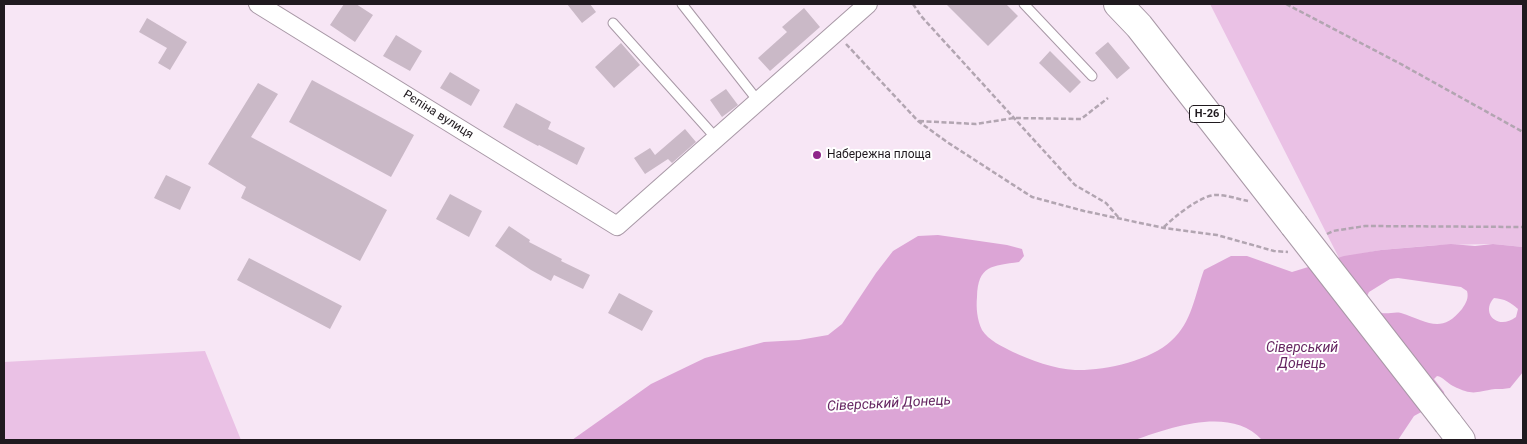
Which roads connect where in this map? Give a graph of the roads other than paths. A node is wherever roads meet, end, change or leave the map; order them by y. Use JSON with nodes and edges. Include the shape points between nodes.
{"nodes":[{"id":1,"x":258,"y":4,"type":"edge"},
{"id":2,"x":682,"y":4,"type":"edge"},
{"id":3,"x":868,"y":4,"type":"edge"},
{"id":4,"x":1024,"y":4,"type":"edge"},
{"id":5,"x":1118,"y":4,"type":"edge"},
{"id":6,"x":613,"y":23,"type":"dead end"},
{"id":7,"x":1092,"y":76,"type":"dead end"},
{"id":8,"x":758,"y":102,"type":"junction"},
{"id":9,"x":716,"y":138,"type":"junction"},
{"id":10,"x":1454,"y":432,"type":"edge"}],
"edges":[{"from":1,"to":9,"type":"street","name":"Рєпіна вулиця","via":[[617,226]]},
{"from":2,"to":8,"type":"lane"},
{"from":3,"to":8,"type":"street"},
{"from":4,"to":7,"type":"lane"},
{"from":5,"to":10,"type":"main road","number":"Н-26","bridge":true,"via":[[1139,26]]},
{"from":6,"to":9,"type":"lane"},
{"from":8,"to":9,"type":"street"}]}
